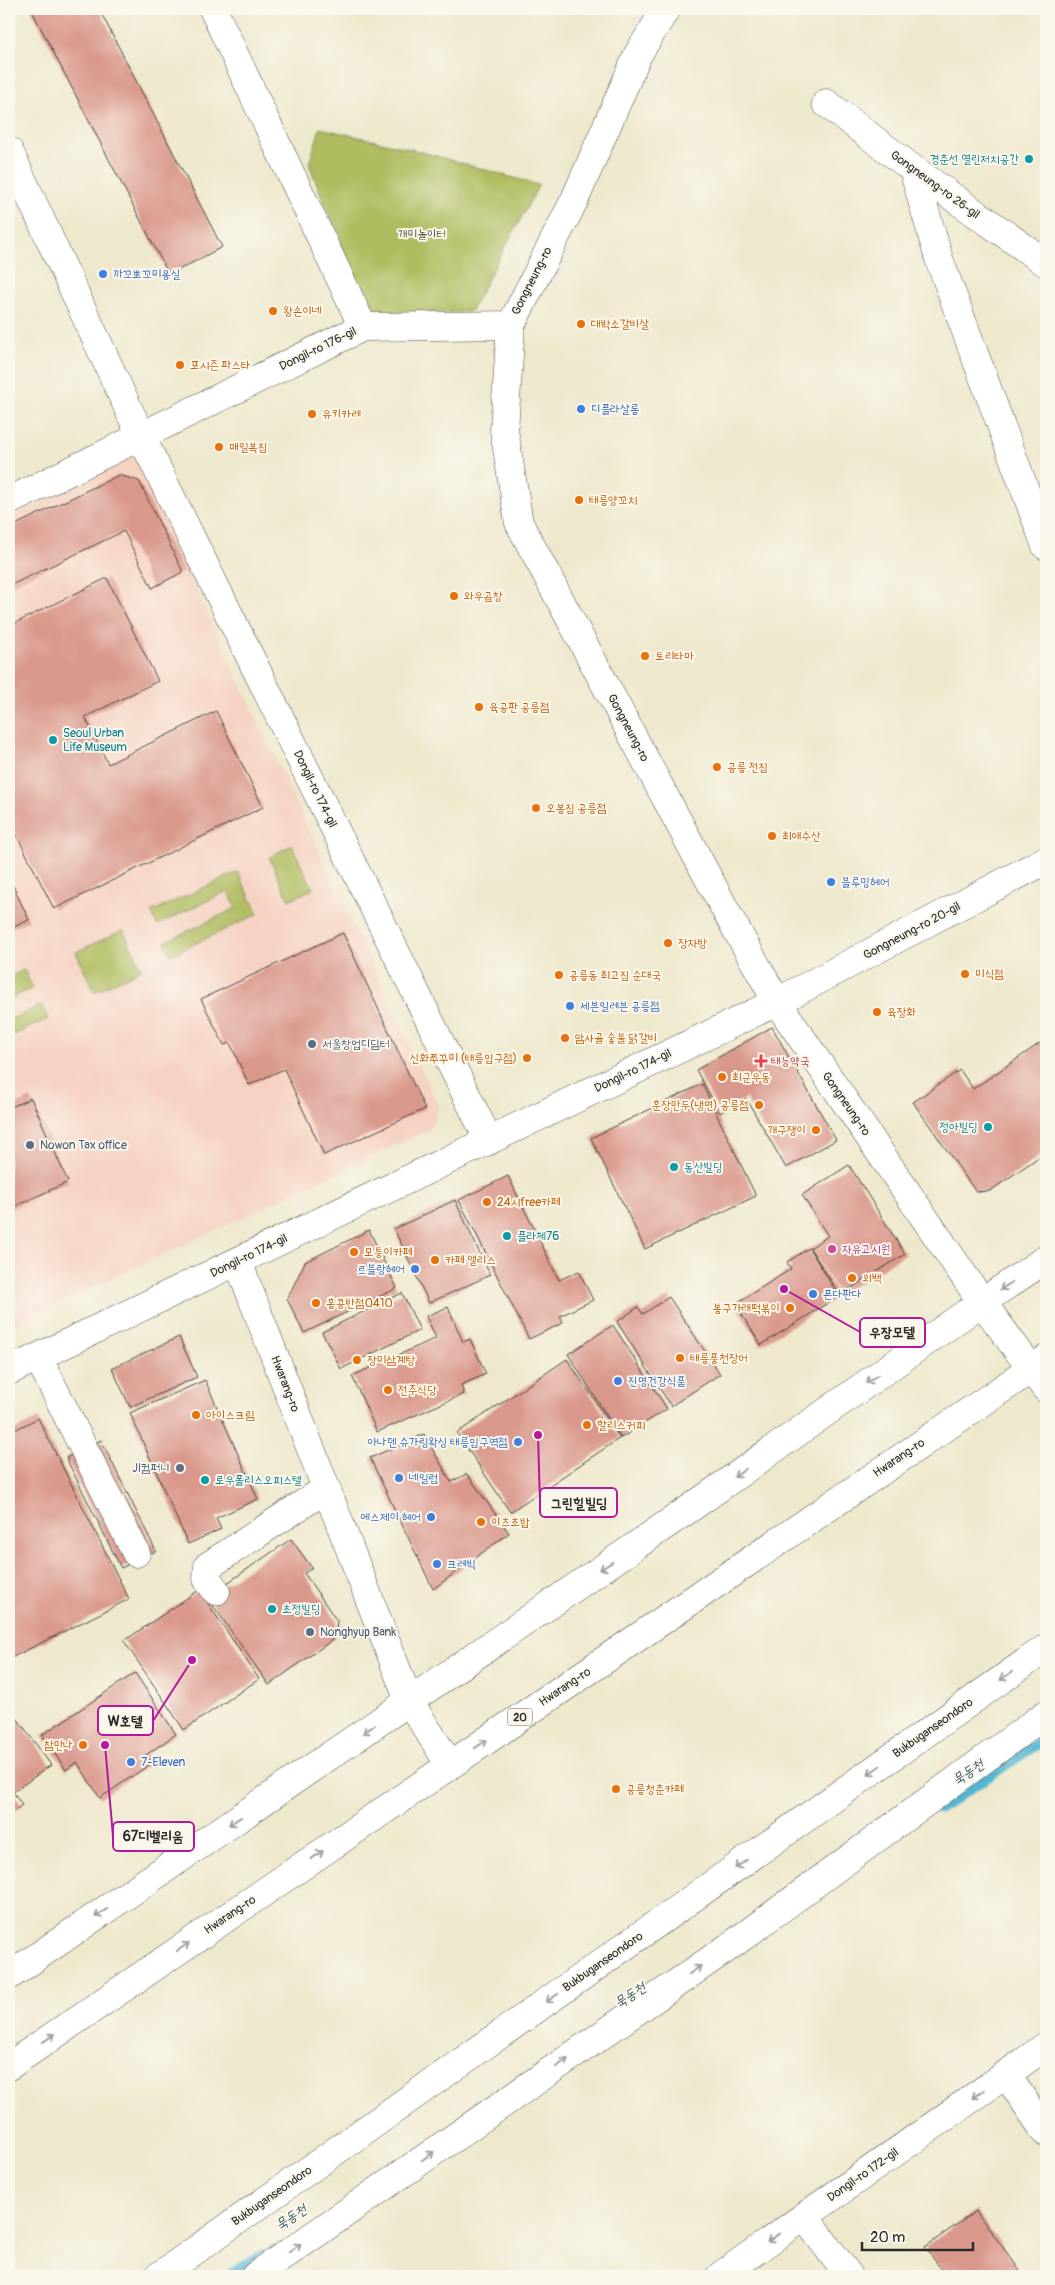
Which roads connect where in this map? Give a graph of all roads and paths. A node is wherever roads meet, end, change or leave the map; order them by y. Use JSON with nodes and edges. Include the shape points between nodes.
{"nodes":[{"id":1,"x":213,"y":9,"type":"edge"},
{"id":2,"x":666,"y":9,"type":"edge"},
{"id":3,"x":826,"y":103,"type":"dead end"},
{"id":4,"x":9,"y":151,"type":"edge"},
{"id":5,"x":913,"y":169,"type":"junction"},
{"id":6,"x":1046,"y":263,"type":"edge"},
{"id":7,"x":511,"y":324,"type":"junction"},
{"id":8,"x":363,"y":328,"type":"junction"},
{"id":9,"x":141,"y":436,"type":"junction"},
{"id":10,"x":9,"y":500,"type":"edge"},
{"id":11,"x":1046,"y":546,"type":"edge"},
{"id":12,"x":1046,"y":860,"type":"edge"},
{"id":13,"x":777,"y":1002,"type":"junction"},
{"id":14,"x":489,"y":1141,"type":"junction"},
{"id":15,"x":1046,"y":1259,"type":"edge"},
{"id":16,"x":238,"y":1262,"type":"junction"},
{"id":17,"x":982,"y":1302,"type":"junction"},
{"id":18,"x":38,"y":1357,"type":"junction"},
{"id":19,"x":9,"y":1371,"type":"edge"},
{"id":20,"x":1041,"y":1372,"type":"edge"},
{"id":21,"x":326,"y":1488,"type":"junction"},
{"id":22,"x":136,"y":1553,"type":"dead end"},
{"id":23,"x":216,"y":1591,"type":"dead end"},
{"id":24,"x":1046,"y":1648,"type":"edge"},
{"id":25,"x":409,"y":1702,"type":"junction"},
{"id":26,"x":1046,"y":1714,"type":"edge"},
{"id":27,"x":450,"y":1765,"type":"junction"},
{"id":28,"x":9,"y":1976,"type":"edge"},
{"id":29,"x":1046,"y":2046,"type":"edge"},
{"id":30,"x":9,"y":2066,"type":"edge"},
{"id":31,"x":1006,"y":2074,"type":"junction"},
{"id":32,"x":1046,"y":2133,"type":"edge"},
{"id":33,"x":804,"y":2216,"type":"junction"},
{"id":34,"x":160,"y":2276,"type":"edge"},
{"id":35,"x":255,"y":2276,"type":"edge"},
{"id":36,"x":720,"y":2276,"type":"edge"},
{"id":37,"x":849,"y":2276,"type":"edge"}],
"edges":[{"from":1,"to":8,"type":"main road"},
{"from":2,"to":7,"type":"main road","name":"Gongneung-ro","via":[[638,54],[574,199]]},
{"from":3,"to":5,"type":"main road","name":"Gongneung-ro 26-gil"},
{"from":4,"to":9,"type":"main road"},
{"from":5,"to":6,"type":"main road","name":"Gongneung-ro 26-gil"},
{"from":5,"to":11,"type":"main road","via":[[939,259]]},
{"from":7,"to":8,"type":"main road","name":"Dongil-ro 176-gil"},
{"from":7,"to":13,"type":"main road","name":"Gongneung-ro","via":[[504,430],[519,523]]},
{"from":8,"to":9,"type":"main road","name":"Dongil-ro 176-gil"},
{"from":9,"to":10,"type":"main road","name":"Dongil-ro 176-gil"},
{"from":9,"to":14,"type":"main road","name":"Dongil-ro 174-gil"},
{"from":12,"to":13,"type":"main road","name":"Gongneung-ro 20-gil"},
{"from":13,"to":14,"type":"main road","name":"Dongil-ro 174-gil"},
{"from":13,"to":17,"type":"main road","name":"Gongneung-ro"},
{"from":14,"to":16,"type":"main road","name":"Dongil-ro 174-gil"},
{"from":15,"to":17,"type":"main road","one_way":true},
{"from":16,"to":18,"type":"main road","name":"Dongil-ro 174-gil"},
{"from":16,"to":21,"type":"main road","name":"Hwarang-ro"},
{"from":17,"to":20,"type":"main road","name":"Gongneung-ro"},
{"from":17,"to":25,"type":"main road","one_way":true},
{"from":18,"to":19,"type":"main road","name":"Dongil-ro 174-gil"},
{"from":18,"to":22,"type":"main road"},
{"from":27,"to":20,"type":"main road","name":"Hwarang-ro","number":"20","one_way":true},
{"from":21,"to":23,"type":"main road","via":[[208,1566],[207,1579]]},
{"from":21,"to":25,"type":"main road","name":"Hwarang-ro"},
{"from":24,"to":34,"type":"main road","name":"Bukbuganseondoro","one_way":true},
{"from":25,"to":27,"type":"main road","name":"Hwarang-ro"},
{"from":25,"to":28,"type":"main road","one_way":true},
{"from":35,"to":26,"type":"main road","one_way":true,"via":[[732,1944]]},
{"from":30,"to":27,"type":"main road","name":"Hwarang-ro","number":"20","one_way":true},
{"from":29,"to":31,"type":"main road","name":"Dongil-ro 172-gil"},
{"from":31,"to":32,"type":"main road"},
{"from":31,"to":33,"type":"main road","name":"Dongil-ro 172-gil","one_way":true},
{"from":33,"to":36,"type":"main road","name":"Dongil-ro 172-gil","one_way":true},
{"from":33,"to":37,"type":"main road"}]}
